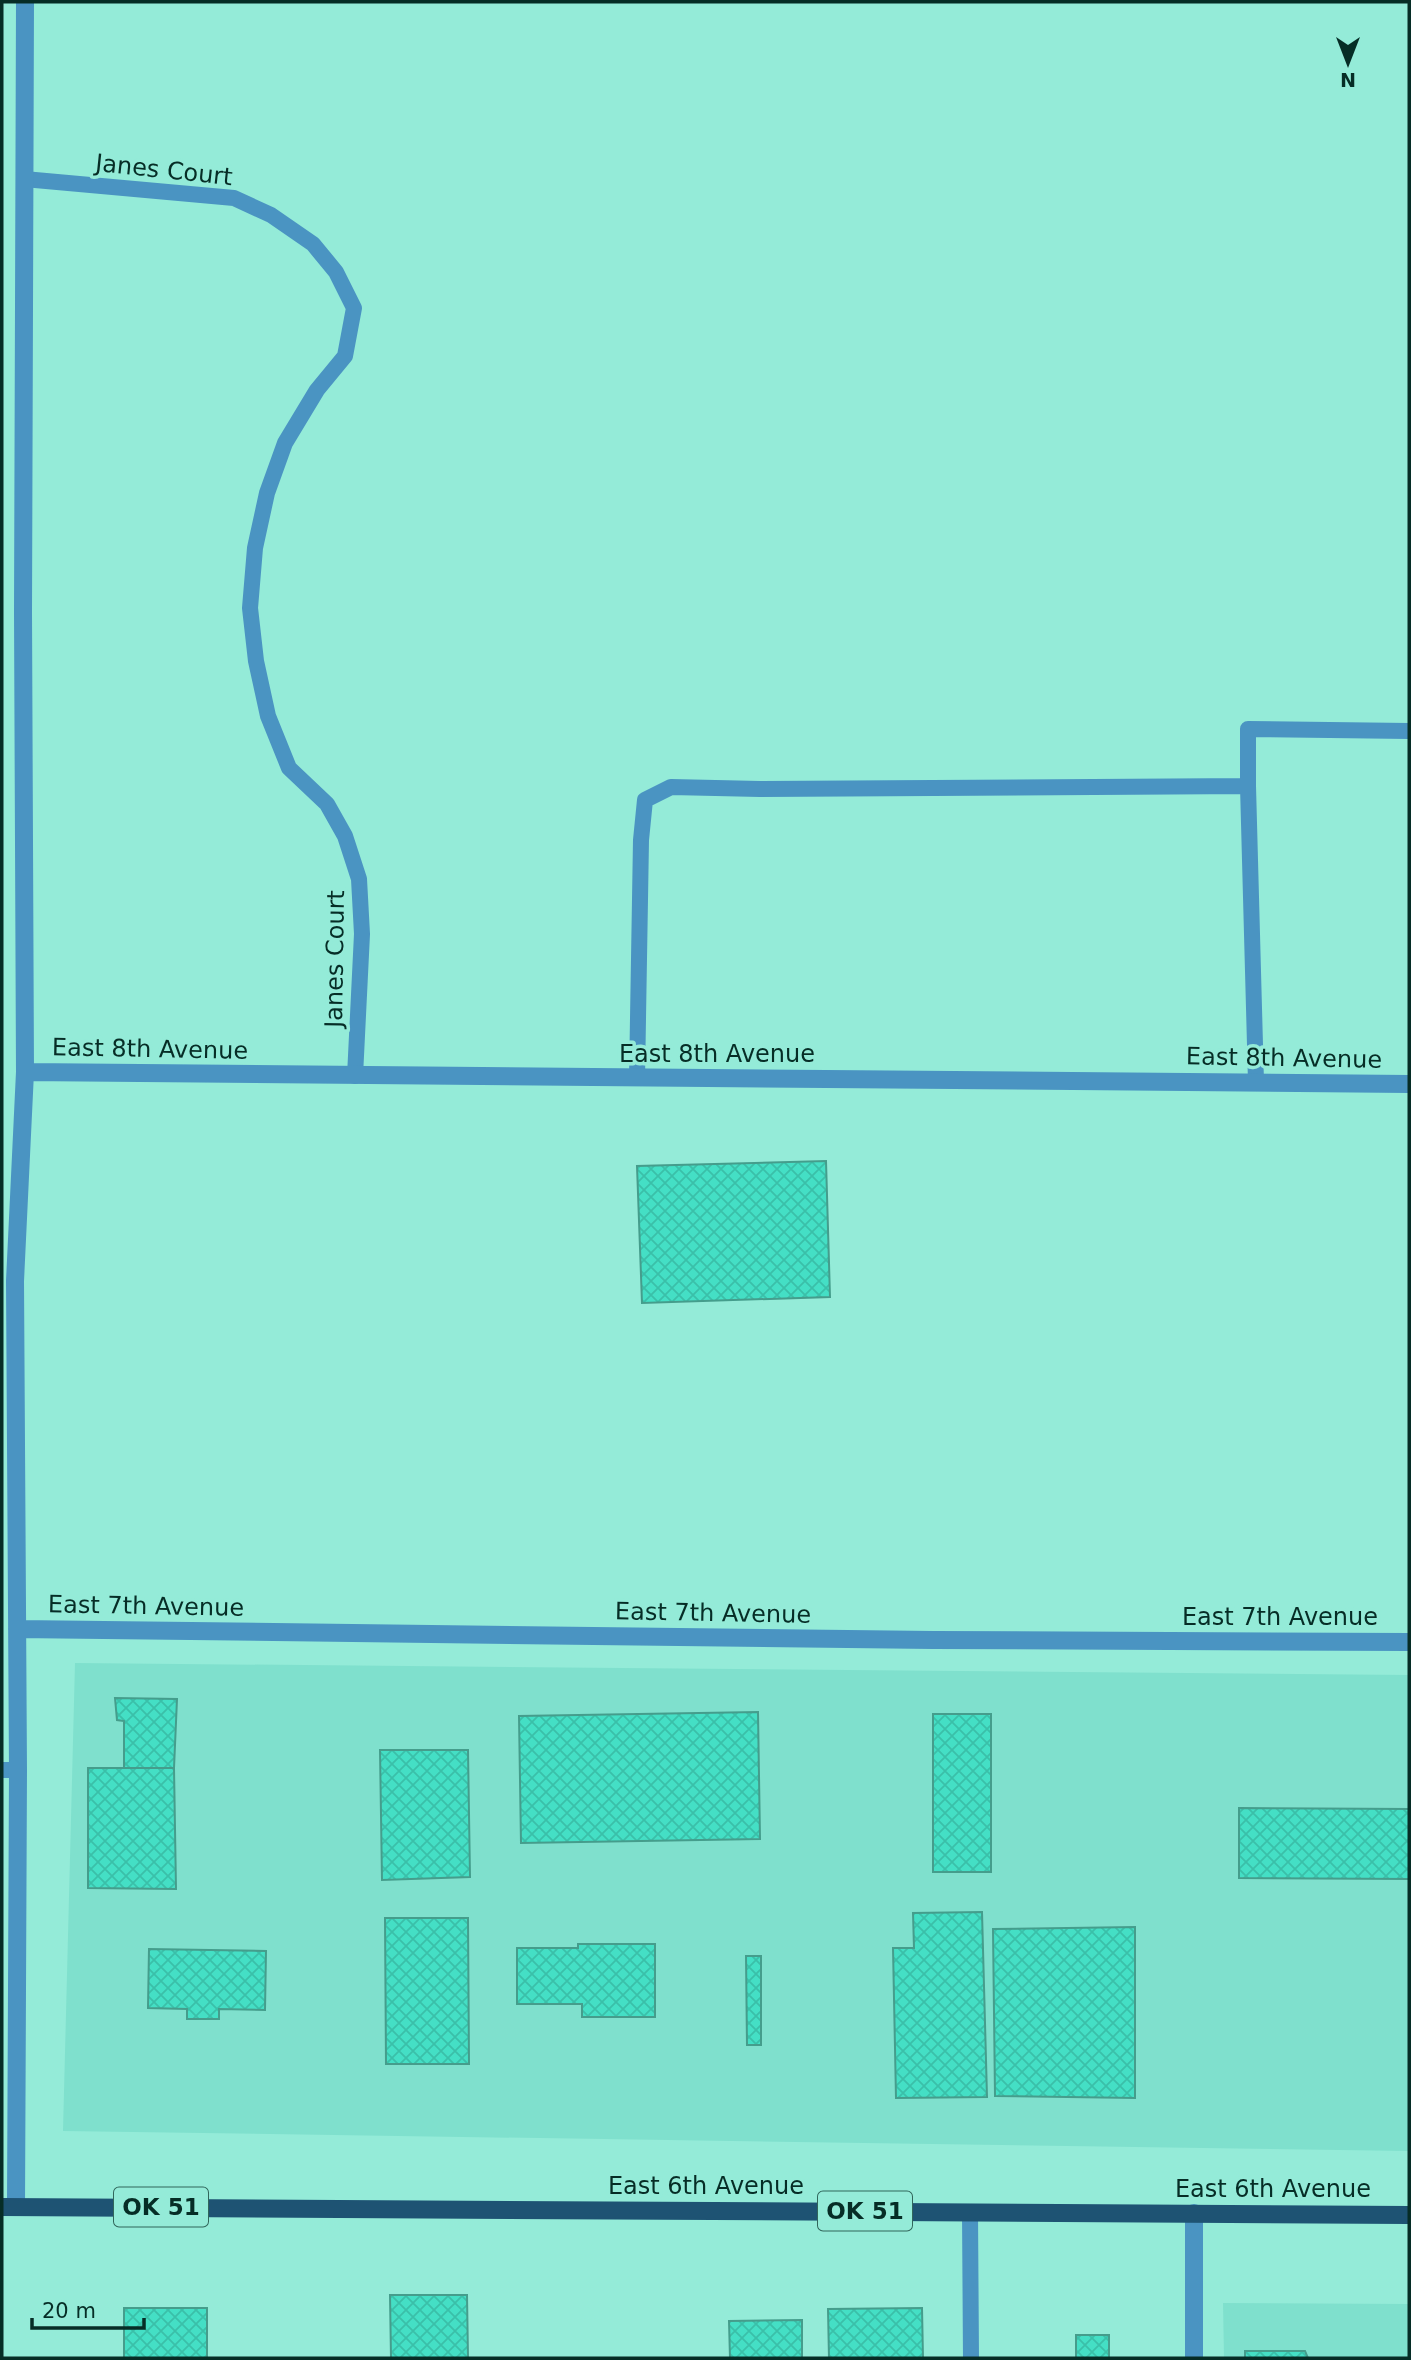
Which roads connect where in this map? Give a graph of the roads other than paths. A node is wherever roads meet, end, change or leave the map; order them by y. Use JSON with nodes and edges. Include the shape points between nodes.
{"nodes":[{"id":1,"x":25,"y":2,"type":"edge"},
{"id":2,"x":24,"y":179,"type":"junction"},
{"id":3,"x":1409,"y":730,"type":"edge"},
{"id":4,"x":1248,"y":786,"type":"junction"},
{"id":5,"x":25,"y":1072,"type":"junction"},
{"id":6,"x":355,"y":1076,"type":"junction"},
{"id":7,"x":638,"y":1078,"type":"junction"},
{"id":8,"x":1256,"y":1082,"type":"junction"},
{"id":9,"x":1409,"y":1084,"type":"edge"},
{"id":10,"x":8,"y":1281,"type":"edge"},
{"id":11,"x":17,"y":1629,"type":"junction"},
{"id":12,"x":1409,"y":1642,"type":"edge"},
{"id":13,"x":10,"y":1770,"type":"edge"},
{"id":14,"x":9,"y":2207,"type":"edge"},
{"id":15,"x":970,"y":2212,"type":"junction"},
{"id":16,"x":1194,"y":2213,"type":"junction"},
{"id":17,"x":1409,"y":2215,"type":"edge"},
{"id":18,"x":971,"y":2358,"type":"edge"},
{"id":19,"x":1194,"y":2358,"type":"edge"}],
"edges":[{"from":1,"to":2,"type":"street"},
{"from":2,"to":5,"type":"street"},
{"from":2,"to":6,"type":"lane","name":"Janes Court","via":[[234,198],[271,215],[313,244],[336,272],[354,308],[345,356],[317,390],[285,443],[267,493],[255,548],[250,608],[268,716],[289,768],[333,814],[359,879],[362,934]]},
{"from":3,"to":4,"type":"lane","via":[[1248,729]]},
{"from":4,"to":7,"type":"lane","via":[[671,787],[645,800],[640,840]]},
{"from":4,"to":8,"type":"lane"},
{"from":5,"to":6,"type":"street","name":"East 8th Avenue"},
{"from":5,"to":10,"type":"street"},
{"from":6,"to":7,"type":"street","name":"East 8th Avenue"},
{"from":7,"to":8,"type":"street","name":"East 8th Avenue"},
{"from":8,"to":9,"type":"street","name":"East 8th Avenue"},
{"from":10,"to":11,"type":"street"},
{"from":11,"to":12,"type":"street","name":"East 7th Avenue"},
{"from":11,"to":13,"type":"street"},
{"from":13,"to":14,"type":"street"},
{"from":14,"to":15,"type":"main road","name":"East 6th Avenue","number":"OK 51"},
{"from":15,"to":16,"type":"main road","name":"East 6th Avenue","number":"OK 51"},
{"from":15,"to":18,"type":"lane"},
{"from":16,"to":17,"type":"main road","name":"East 6th Avenue","number":"OK 51"},
{"from":16,"to":19,"type":"street"}]}
